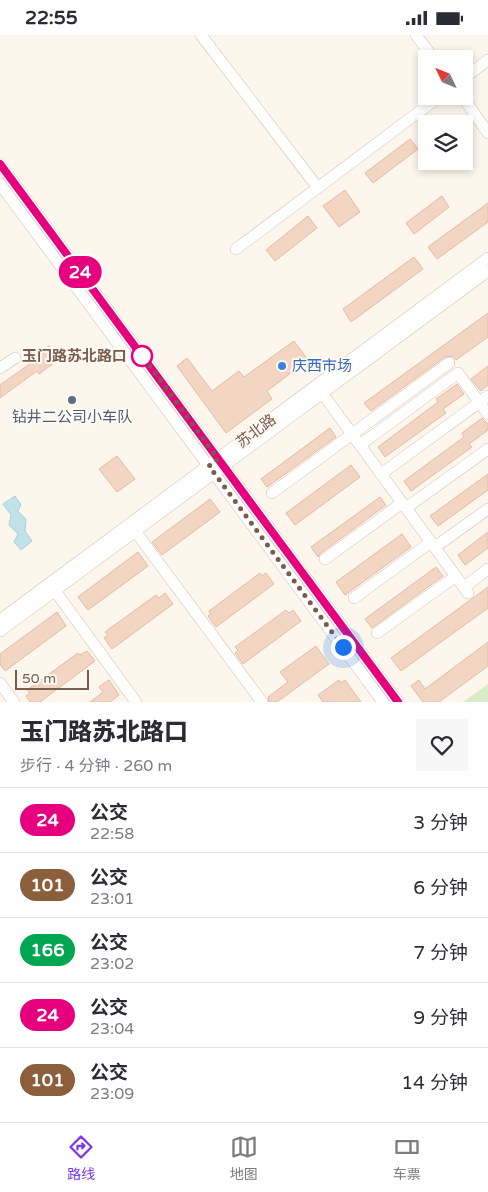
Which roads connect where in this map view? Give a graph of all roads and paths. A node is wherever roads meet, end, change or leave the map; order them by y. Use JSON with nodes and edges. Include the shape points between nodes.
{"nodes":[{"id":1,"x":201,"y":35,"type":"edge"},
{"id":2,"x":416,"y":35,"type":"edge"},
{"id":3,"x":427,"y":50,"type":"edge"},
{"id":4,"x":488,"y":59,"type":"edge"},
{"id":5,"x":473,"y":71,"type":"edge"},
{"id":6,"x":428,"y":105,"type":"edge"},
{"id":7,"x":468,"y":105,"type":"edge"},
{"id":8,"x":488,"y":133,"type":"edge"},
{"id":9,"x":0,"y":164,"type":"edge"},
{"id":10,"x":0,"y":184,"type":"edge"},
{"id":11,"x":318,"y":188,"type":"junction"},
{"id":12,"x":236,"y":249,"type":"dead end"},
{"id":13,"x":488,"y":258,"type":"edge"},
{"id":14,"x":488,"y":271,"type":"edge"},
{"id":15,"x":15,"y":358,"type":"dead end"},
{"id":16,"x":449,"y":363,"type":"dead end"},
{"id":17,"x":0,"y":368,"type":"edge"},
{"id":18,"x":322,"y":393,"type":"junction"},
{"id":19,"x":484,"y":399,"type":"edge"},
{"id":20,"x":488,"y":415,"type":"edge"},
{"id":21,"x":352,"y":434,"type":"junction"},
{"id":22,"x":360,"y":445,"type":"junction"},
{"id":23,"x":488,"y":449,"type":"edge"},
{"id":24,"x":216,"y":466,"type":"junction"},
{"id":25,"x":381,"y":474,"type":"junction"},
{"id":26,"x":272,"y":493,"type":"dead end"},
{"id":27,"x":404,"y":505,"type":"junction"},
{"id":28,"x":488,"y":509,"type":"edge"},
{"id":29,"x":135,"y":531,"type":"junction"},
{"id":30,"x":433,"y":545,"type":"junction"},
{"id":31,"x":325,"y":559,"type":"dead end"},
{"id":32,"x":488,"y":569,"type":"edge"},
{"id":33,"x":456,"y":576,"type":"junction"},
{"id":34,"x":55,"y":591,"type":"junction"},
{"id":35,"x":354,"y":598,"type":"dead end"},
{"id":36,"x":0,"y":620,"type":"edge"},
{"id":37,"x":0,"y":631,"type":"edge"},
{"id":38,"x":377,"y":633,"type":"dead end"},
{"id":39,"x":0,"y":683,"type":"edge"},
{"id":40,"x":14,"y":702,"type":"edge"},
{"id":41,"x":136,"y":702,"type":"edge"},
{"id":42,"x":262,"y":702,"type":"edge"},
{"id":43,"x":383,"y":702,"type":"edge"},
{"id":44,"x":398,"y":702,"type":"edge"}],
"edges":[{"from":1,"to":11,"type":"street"},
{"from":2,"to":3,"type":"street"},
{"from":4,"to":5,"type":"street"},
{"from":6,"to":11,"type":"street"},
{"from":7,"to":8,"type":"street"},
{"from":9,"to":24,"type":"street"},
{"from":10,"to":24,"type":"street"},
{"from":11,"to":12,"type":"street"},
{"from":13,"to":24,"type":"street","name":"苏北路"},
{"from":14,"to":18,"type":"street","name":"苏北路"},
{"from":15,"to":17,"type":"street"},
{"from":16,"to":21,"type":"street"},
{"from":18,"to":21,"type":"street"},
{"from":18,"to":24,"type":"street","name":"苏北路"},
{"from":19,"to":20,"type":"street"},
{"from":19,"to":22,"type":"street","via":[[458,373]]},
{"from":19,"to":25,"type":"street"},
{"from":21,"to":22,"type":"street"},
{"from":21,"to":26,"type":"street"},
{"from":22,"to":25,"type":"street"},
{"from":23,"to":27,"type":"street"},
{"from":24,"to":29,"type":"street","name":"苏北路"},
{"from":24,"to":36,"type":"street","name":"苏北路"},
{"from":24,"to":43,"type":"street"},
{"from":24,"to":44,"type":"street"},
{"from":25,"to":27,"type":"street"},
{"from":27,"to":30,"type":"street"},
{"from":27,"to":31,"type":"street"},
{"from":28,"to":30,"type":"street"},
{"from":29,"to":34,"type":"street","name":"苏北路"},
{"from":29,"to":42,"type":"street"},
{"from":30,"to":33,"type":"street"},
{"from":30,"to":35,"type":"street"},
{"from":32,"to":33,"type":"street","via":[[466,590]]},
{"from":33,"to":38,"type":"street"},
{"from":34,"to":37,"type":"street","name":"苏北路"},
{"from":34,"to":41,"type":"street"},
{"from":39,"to":40,"type":"street"}]}
